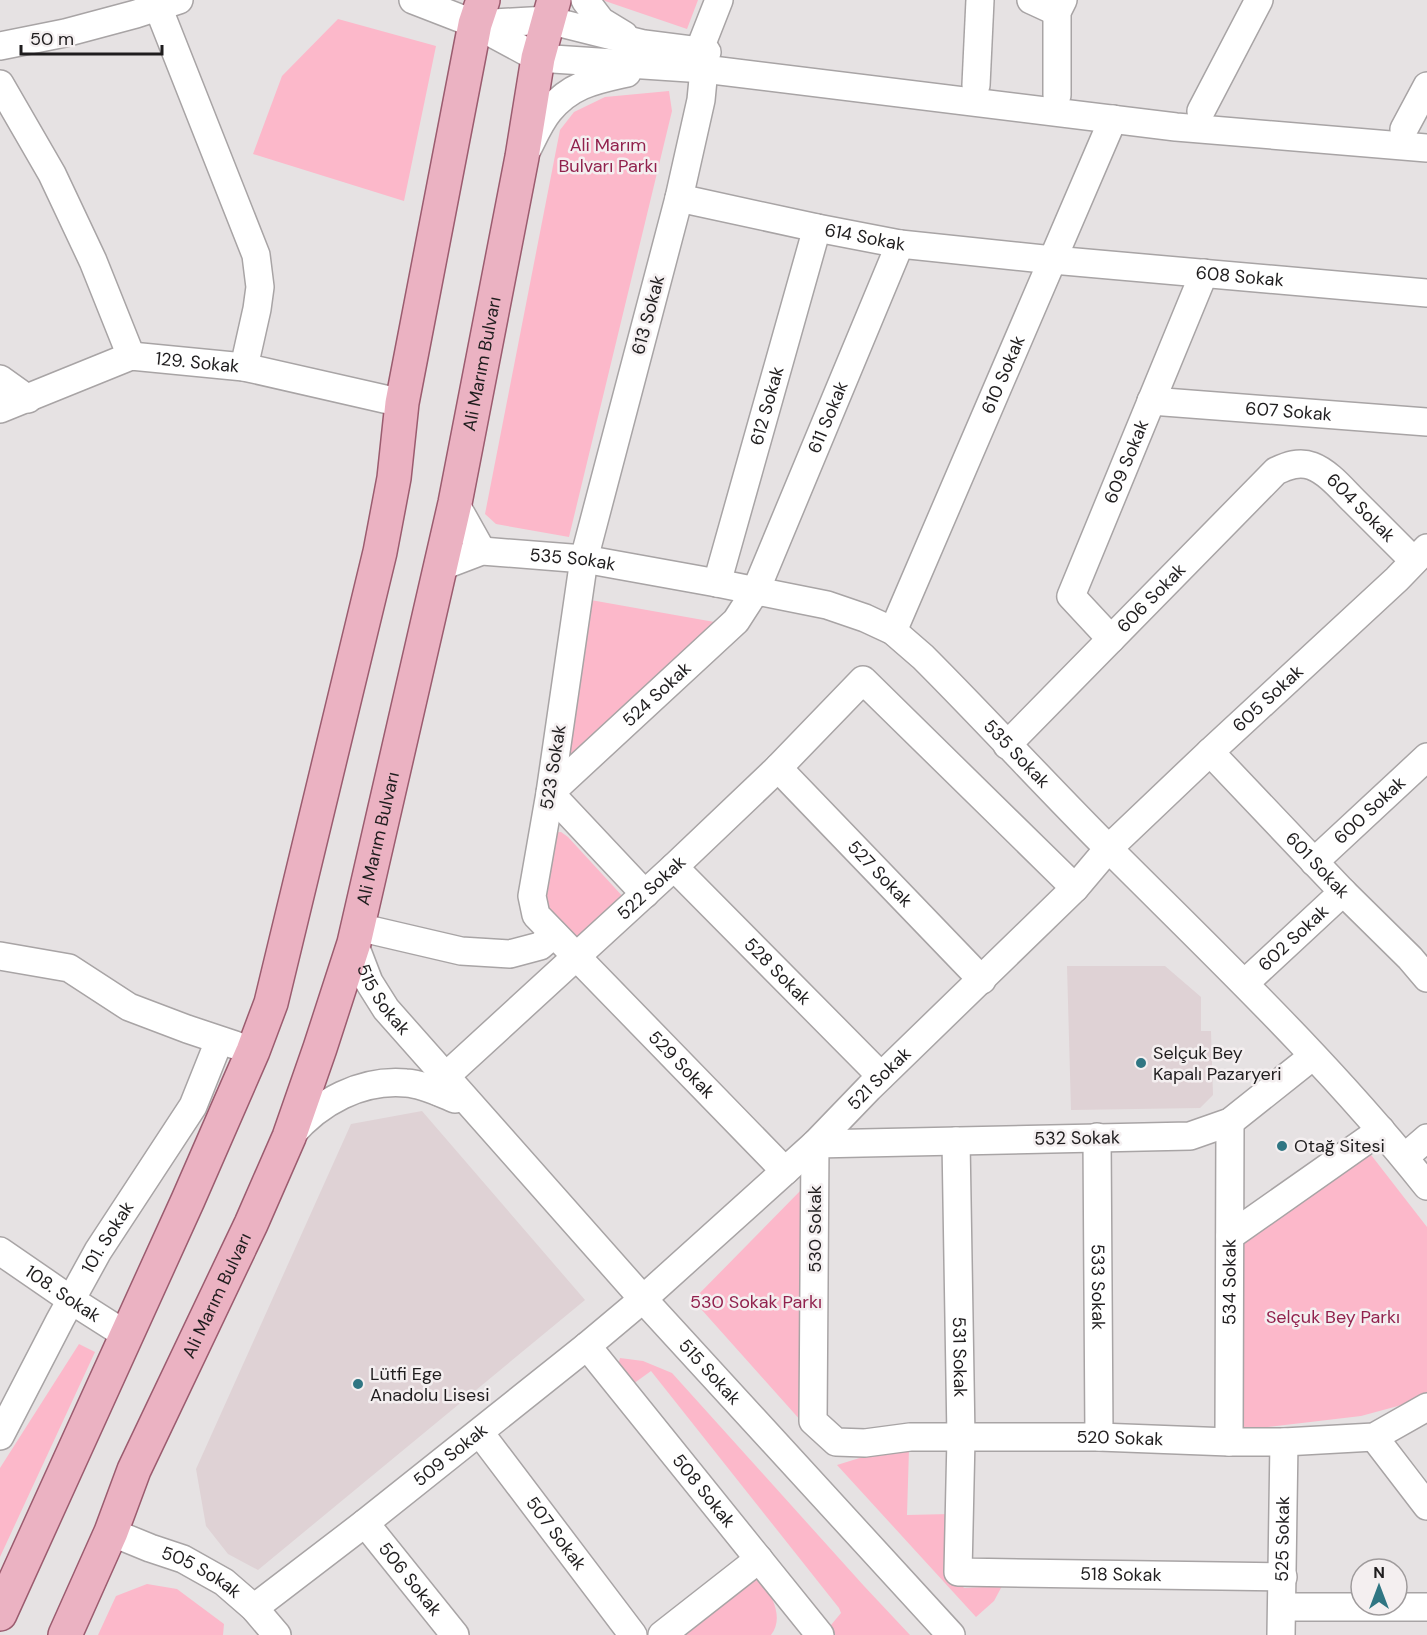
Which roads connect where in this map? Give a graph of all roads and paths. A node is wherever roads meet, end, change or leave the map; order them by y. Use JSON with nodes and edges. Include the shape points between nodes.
{"nodes":[{"id":1,"x":413,"y":0,"type":"edge"},
{"id":2,"x":585,"y":0,"type":"edge"},
{"id":3,"x":719,"y":0,"type":"edge"},
{"id":4,"x":980,"y":0,"type":"edge"},
{"id":5,"x":1030,"y":0,"type":"edge"},
{"id":6,"x":1259,"y":0,"type":"edge"},
{"id":7,"x":149,"y":5,"type":"edge"},
{"id":8,"x":1060,"y":6,"type":"edge"},
{"id":9,"x":551,"y":10,"type":"edge"},
{"id":10,"x":479,"y":12,"type":"edge"},
{"id":11,"x":0,"y":46,"type":"edge"},
{"id":12,"x":651,"y":55,"type":"junction"},
{"id":13,"x":538,"y":58,"type":"junction"},
{"id":14,"x":701,"y":60,"type":"junction"},
{"id":15,"x":0,"y":84,"type":"edge"},
{"id":16,"x":976,"y":85,"type":"junction"},
{"id":17,"x":1427,"y":86,"type":"edge"},
{"id":18,"x":1058,"y":95,"type":"junction"},
{"id":19,"x":1201,"y":111,"type":"junction"},
{"id":20,"x":1113,"y":119,"type":"junction"},
{"id":21,"x":1416,"y":130,"type":"edge"},
{"id":22,"x":1427,"y":148,"type":"edge"},
{"id":23,"x":522,"y":157,"type":"junction"},
{"id":24,"x":679,"y":198,"type":"junction"},
{"id":25,"x":818,"y":228,"type":"junction"},
{"id":26,"x":900,"y":244,"type":"junction"},
{"id":27,"x":1053,"y":260,"type":"junction"},
{"id":28,"x":1204,"y":273,"type":"junction"},
{"id":29,"x":1427,"y":293,"type":"edge"},
{"id":30,"x":131,"y":356,"type":"junction"},
{"id":31,"x":244,"y":366,"type":"junction"},
{"id":32,"x":0,"y":379,"type":"edge"},
{"id":33,"x":27,"y":399,"type":"junction"},
{"id":34,"x":1151,"y":401,"type":"junction"},
{"id":35,"x":402,"y":403,"type":"junction"},
{"id":36,"x":0,"y":410,"type":"edge"},
{"id":37,"x":1427,"y":422,"type":"edge"},
{"id":38,"x":1302,"y":464,"type":"joint"},
{"id":39,"x":455,"y":503,"type":"junction"},
{"id":40,"x":482,"y":551,"type":"junction"},
{"id":41,"x":1420,"y":554,"type":"edge"},
{"id":42,"x":584,"y":560,"type":"junction"},
{"id":43,"x":440,"y":567,"type":"junction"},
{"id":44,"x":717,"y":583,"type":"junction"},
{"id":45,"x":756,"y":591,"type":"junction"},
{"id":46,"x":893,"y":631,"type":"junction"},
{"id":47,"x":1112,"y":639,"type":"junction"},
{"id":48,"x":1007,"y":744,"type":"junction"},
{"id":49,"x":1210,"y":752,"type":"junction"},
{"id":50,"x":1427,"y":757,"type":"edge"},
{"id":51,"x":778,"y":768,"type":"junction"},
{"id":52,"x":550,"y":793,"type":"junction"},
{"id":53,"x":1108,"y":849,"type":"junction"},
{"id":54,"x":1314,"y":862,"type":"junction"},
{"id":55,"x":674,"y":867,"type":"junction"},
{"id":56,"x":1075,"y":888,"type":"junction"},
{"id":57,"x":1342,"y":892,"type":"junction"},
{"id":58,"x":645,"y":894,"type":"junction"},
{"id":59,"x":554,"y":934,"type":"junction"},
{"id":60,"x":356,"y":935,"type":"junction"},
{"id":61,"x":0,"y":957,"type":"edge"},
{"id":62,"x":577,"y":957,"type":"junction"},
{"id":63,"x":1421,"y":959,"type":"edge"},
{"id":64,"x":982,"y":980,"type":"junction"},
{"id":65,"x":1245,"y":983,"type":"junction"},
{"id":66,"x":219,"y":1041,"type":"junction"},
{"id":67,"x":253,"y":1051,"type":"junction"},
{"id":68,"x":1313,"y":1056,"type":"junction"},
{"id":69,"x":881,"y":1076,"type":"junction"},
{"id":70,"x":442,"y":1085,"type":"junction"},
{"id":71,"x":1230,"y":1122,"type":"junction"},
{"id":72,"x":1381,"y":1130,"type":"junction"},
{"id":73,"x":289,"y":1137,"type":"junction"},
{"id":74,"x":1097,"y":1137,"type":"junction"},
{"id":75,"x":1427,"y":1138,"type":"edge"},
{"id":76,"x":956,"y":1141,"type":"junction"},
{"id":77,"x":815,"y":1144,"type":"junction"},
{"id":78,"x":1405,"y":1157,"type":"junction"},
{"id":79,"x":785,"y":1172,"type":"junction"},
{"id":80,"x":1427,"y":1185,"type":"edge"},
{"id":81,"x":1230,"y":1236,"type":"junction"},
{"id":82,"x":0,"y":1251,"type":"edge"},
{"id":83,"x":644,"y":1299,"type":"junction"},
{"id":84,"x":71,"y":1300,"type":"junction"},
{"id":85,"x":126,"y":1335,"type":"junction"},
{"id":86,"x":587,"y":1346,"type":"junction"},
{"id":87,"x":1427,"y":1407,"type":"edge"},
{"id":88,"x":813,"y":1420,"type":"joint"},
{"id":89,"x":480,"y":1433,"type":"junction"},
{"id":90,"x":0,"y":1436,"type":"edge"},
{"id":91,"x":1099,"y":1437,"type":"junction"},
{"id":92,"x":1374,"y":1437,"type":"junction"},
{"id":93,"x":961,"y":1438,"type":"junction"},
{"id":94,"x":1229,"y":1442,"type":"junction"},
{"id":95,"x":1284,"y":1442,"type":"junction"},
{"id":96,"x":1427,"y":1506,"type":"edge"},
{"id":97,"x":365,"y":1523,"type":"junction"},
{"id":98,"x":111,"y":1532,"type":"junction"},
{"id":99,"x":759,"y":1559,"type":"junction"},
{"id":100,"x":958,"y":1572,"type":"joint"},
{"id":101,"x":1283,"y":1577,"type":"junction"},
{"id":102,"x":1282,"y":1607,"type":"junction"},
{"id":103,"x":1427,"y":1607,"type":"edge"},
{"id":104,"x":254,"y":1608,"type":"junction"},
{"id":105,"x":0,"y":1614,"type":"edge"},
{"id":106,"x":807,"y":1630,"type":"edge"},
{"id":107,"x":272,"y":1633,"type":"edge"},
{"id":108,"x":65,"y":1635,"type":"edge"},
{"id":109,"x":455,"y":1635,"type":"edge"},
{"id":110,"x":633,"y":1635,"type":"edge"},
{"id":111,"x":662,"y":1635,"type":"edge"},
{"id":112,"x":951,"y":1635,"type":"edge"},
{"id":113,"x":1281,"y":1635,"type":"edge"}],
"edges":[{"from":1,"to":10,"type":"street"},
{"from":2,"to":12,"type":"street","via":[[601,21]]},
{"from":3,"to":14,"type":"street","name":"613 Sokak"},
{"from":4,"to":16,"type":"street"},
{"from":5,"to":8,"type":"street"},
{"from":6,"to":19,"type":"street"},
{"from":7,"to":11,"type":"street","via":[[65,33]]},
{"from":7,"to":31,"type":"street","via":[[256,255],[260,286]]},
{"from":8,"to":18,"type":"street"},
{"from":9,"to":10,"type":"street"},
{"from":9,"to":12,"type":"street"},
{"from":9,"to":13,"type":"main road","name":"Ali Marım Bulvarı"},
{"from":10,"to":13,"type":"street"},
{"from":10,"to":35,"type":"main road"},
{"from":12,"to":13,"type":"street"},
{"from":12,"to":14,"type":"street"},
{"from":12,"to":23,"type":"street","via":[[569,91],[548,112]]},
{"from":13,"to":23,"type":"main road","name":"Ali Marım Bulvarı"},
{"from":14,"to":16,"type":"street"},
{"from":14,"to":20,"type":"street"},
{"from":14,"to":24,"type":"street","name":"613 Sokak","via":[[701,100]]},
{"from":15,"to":30,"type":"street","via":[[52,174]]},
{"from":16,"to":18,"type":"street"},
{"from":17,"to":21,"type":"street"},
{"from":18,"to":19,"type":"street"},
{"from":19,"to":21,"type":"street"},
{"from":20,"to":22,"type":"street"},
{"from":20,"to":27,"type":"street","name":"610 Sokak"},
{"from":23,"to":39,"type":"main road","name":"Ali Marım Bulvarı"},
{"from":24,"to":25,"type":"street","name":"614 Sokak"},
{"from":24,"to":42,"type":"street","name":"613 Sokak"},
{"from":25,"to":26,"type":"street","name":"614 Sokak"},
{"from":25,"to":44,"type":"street","name":"612 Sokak"},
{"from":26,"to":27,"type":"street","name":"614 Sokak"},
{"from":26,"to":45,"type":"street","name":"611 Sokak"},
{"from":27,"to":28,"type":"street","name":"608 Sokak"},
{"from":27,"to":46,"type":"street","name":"610 Sokak"},
{"from":28,"to":29,"type":"street","name":"608 Sokak"},
{"from":28,"to":34,"type":"street","name":"609 Sokak"},
{"from":30,"to":31,"type":"street","name":"129. Sokak"},
{"from":30,"to":33,"type":"street","name":"129. Sokak"},
{"from":31,"to":35,"type":"street","name":"129. Sokak"},
{"from":32,"to":33,"type":"street"},
{"from":33,"to":36,"type":"street","name":"129. Sokak"},
{"from":34,"to":37,"type":"street","name":"607 Sokak"},
{"from":34,"to":47,"type":"street","name":"609 Sokak","via":[[1071,596]]},
{"from":35,"to":67,"type":"main road","via":[[394,478],[380,552],[271,1003]]},
{"from":38,"to":41,"type":"street","name":"604 Sokak","via":[[1323,472]]},
{"from":38,"to":47,"type":"street","name":"606 Sokak","via":[[1276,471]]},
{"from":39,"to":40,"type":"street"},
{"from":39,"to":43,"type":"main road","name":"Ali Marım Bulvarı"},
{"from":40,"to":42,"type":"street","name":"535 Sokak"},
{"from":40,"to":43,"type":"street"},
{"from":41,"to":49,"type":"street","name":"605 Sokak"},
{"from":42,"to":44,"type":"street","name":"535 Sokak"},
{"from":42,"to":52,"type":"street","name":"523 Sokak"},
{"from":43,"to":60,"type":"main road","name":"Ali Marım Bulvarı"},
{"from":44,"to":45,"type":"street","name":"535 Sokak"},
{"from":45,"to":46,"type":"street","name":"535 Sokak","via":[[827,605]]},
{"from":45,"to":52,"type":"street","name":"524 Sokak","via":[[736,621]]},
{"from":46,"to":48,"type":"street","name":"535 Sokak"},
{"from":47,"to":48,"type":"street","name":"606 Sokak"},
{"from":48,"to":53,"type":"street","name":"535 Sokak"},
{"from":49,"to":53,"type":"street","name":"605 Sokak"},
{"from":49,"to":54,"type":"street","name":"601 Sokak"},
{"from":50,"to":54,"type":"street","name":"600 Sokak"},
{"from":51,"to":55,"type":"street","name":"522 Sokak"},
{"from":51,"to":56,"type":"street","name":"522 Sokak","via":[[863,680]]},
{"from":51,"to":64,"type":"street","name":"527 Sokak"},
{"from":52,"to":58,"type":"street"},
{"from":52,"to":59,"type":"street","name":"523 Sokak","via":[[532,896],[536,915]]},
{"from":53,"to":56,"type":"street","name":"521 Sokak"},
{"from":53,"to":65,"type":"street","name":"535 Sokak"},
{"from":54,"to":57,"type":"street","name":"601 Sokak"},
{"from":55,"to":58,"type":"street","name":"522 Sokak"},
{"from":55,"to":69,"type":"street","name":"528 Sokak"},
{"from":56,"to":64,"type":"street","name":"521 Sokak"},
{"from":57,"to":63,"type":"street","name":"601 Sokak"},
{"from":57,"to":65,"type":"street","name":"602 Sokak"},
{"from":58,"to":62,"type":"street","name":"522 Sokak"},
{"from":59,"to":60,"type":"street","via":[[540,946],[510,954],[461,951]]},
{"from":59,"to":62,"type":"street","name":"523 Sokak"},
{"from":60,"to":70,"type":"street","name":"515 Sokak","via":[[369,982]]},
{"from":60,"to":73,"type":"main road","name":"Ali Marım Bulvarı"},
{"from":61,"to":66,"type":"street","via":[[69,968],[129,1007]]},
{"from":62,"to":70,"type":"street","name":"522 Sokak"},
{"from":62,"to":79,"type":"street","name":"529 Sokak"},
{"from":64,"to":69,"type":"street","name":"521 Sokak"},
{"from":65,"to":68,"type":"street","name":"535 Sokak"},
{"from":66,"to":67,"type":"street"},
{"from":66,"to":84,"type":"street","name":"101. Sokak","via":[[193,1106],[98,1251]]},
{"from":67,"to":85,"type":"main road"},
{"from":68,"to":71,"type":"street","name":"532 Sokak"},
{"from":68,"to":72,"type":"street","name":"535 Sokak"},
{"from":69,"to":77,"type":"street","name":"521 Sokak"},
{"from":70,"to":73,"type":"street","via":[[406,1083],[351,1091],[313,1112]]},
{"from":70,"to":83,"type":"street","name":"515 Sokak","via":[[470,1105]]},
{"from":71,"to":74,"type":"street","name":"532 Sokak","via":[[1190,1136]]},
{"from":71,"to":81,"type":"street","name":"534 Sokak"},
{"from":72,"to":78,"type":"street","name":"535 Sokak"},
{"from":72,"to":81,"type":"street"},
{"from":73,"to":98,"type":"main road","name":"Ali Marım Bulvarı","via":[[134,1470]]},
{"from":74,"to":76,"type":"street","name":"532 Sokak"},
{"from":74,"to":91,"type":"street","name":"533 Sokak"},
{"from":75,"to":78,"type":"street"},
{"from":76,"to":77,"type":"street","name":"532 Sokak"},
{"from":76,"to":93,"type":"street","name":"531 Sokak"},
{"from":77,"to":79,"type":"street","name":"521 Sokak"},
{"from":77,"to":88,"type":"street","name":"530 Sokak"},
{"from":78,"to":80,"type":"street","name":"535 Sokak"},
{"from":79,"to":83,"type":"street","name":"521 Sokak"},
{"from":81,"to":94,"type":"street","name":"534 Sokak"},
{"from":82,"to":84,"type":"street","name":"108. Sokak"},
{"from":83,"to":86,"type":"street","name":"509 Sokak"},
{"from":83,"to":112,"type":"street","name":"515 Sokak"},
{"from":84,"to":85,"type":"street","name":"108. Sokak"},
{"from":84,"to":90,"type":"street","name":"101. Sokak"},
{"from":85,"to":105,"type":"main road"},
{"from":86,"to":89,"type":"street","name":"509 Sokak"},
{"from":86,"to":99,"type":"street","name":"508 Sokak"},
{"from":87,"to":92,"type":"street","name":"520 Sokak"},
{"from":88,"to":93,"type":"street","name":"520 Sokak","via":[[836,1442]]},
{"from":89,"to":97,"type":"street","name":"509 Sokak"},
{"from":89,"to":110,"type":"street","name":"507 Sokak"},
{"from":91,"to":93,"type":"street","name":"520 Sokak"},
{"from":91,"to":94,"type":"street","name":"520 Sokak"},
{"from":92,"to":95,"type":"street","name":"520 Sokak"},
{"from":92,"to":96,"type":"street"},
{"from":93,"to":100,"type":"street","name":"531 Sokak"},
{"from":94,"to":95,"type":"street","name":"520 Sokak"},
{"from":95,"to":101,"type":"street","name":"525 Sokak"},
{"from":97,"to":104,"type":"street","name":"509 Sokak"},
{"from":97,"to":109,"type":"street","name":"506 Sokak"},
{"from":98,"to":104,"type":"street","name":"505 Sokak","via":[[183,1559],[224,1582]]},
{"from":98,"to":108,"type":"main road","name":"Ali Marım Bulvarı"},
{"from":99,"to":106,"type":"street","name":"508 Sokak"},
{"from":99,"to":111,"type":"street"},
{"from":100,"to":101,"type":"street","name":"518 Sokak"},
{"from":101,"to":102,"type":"street","name":"525 Sokak"},
{"from":102,"to":103,"type":"street"},
{"from":102,"to":113,"type":"street","name":"525 Sokak"},
{"from":104,"to":107,"type":"street","name":"505 Sokak"}]}
